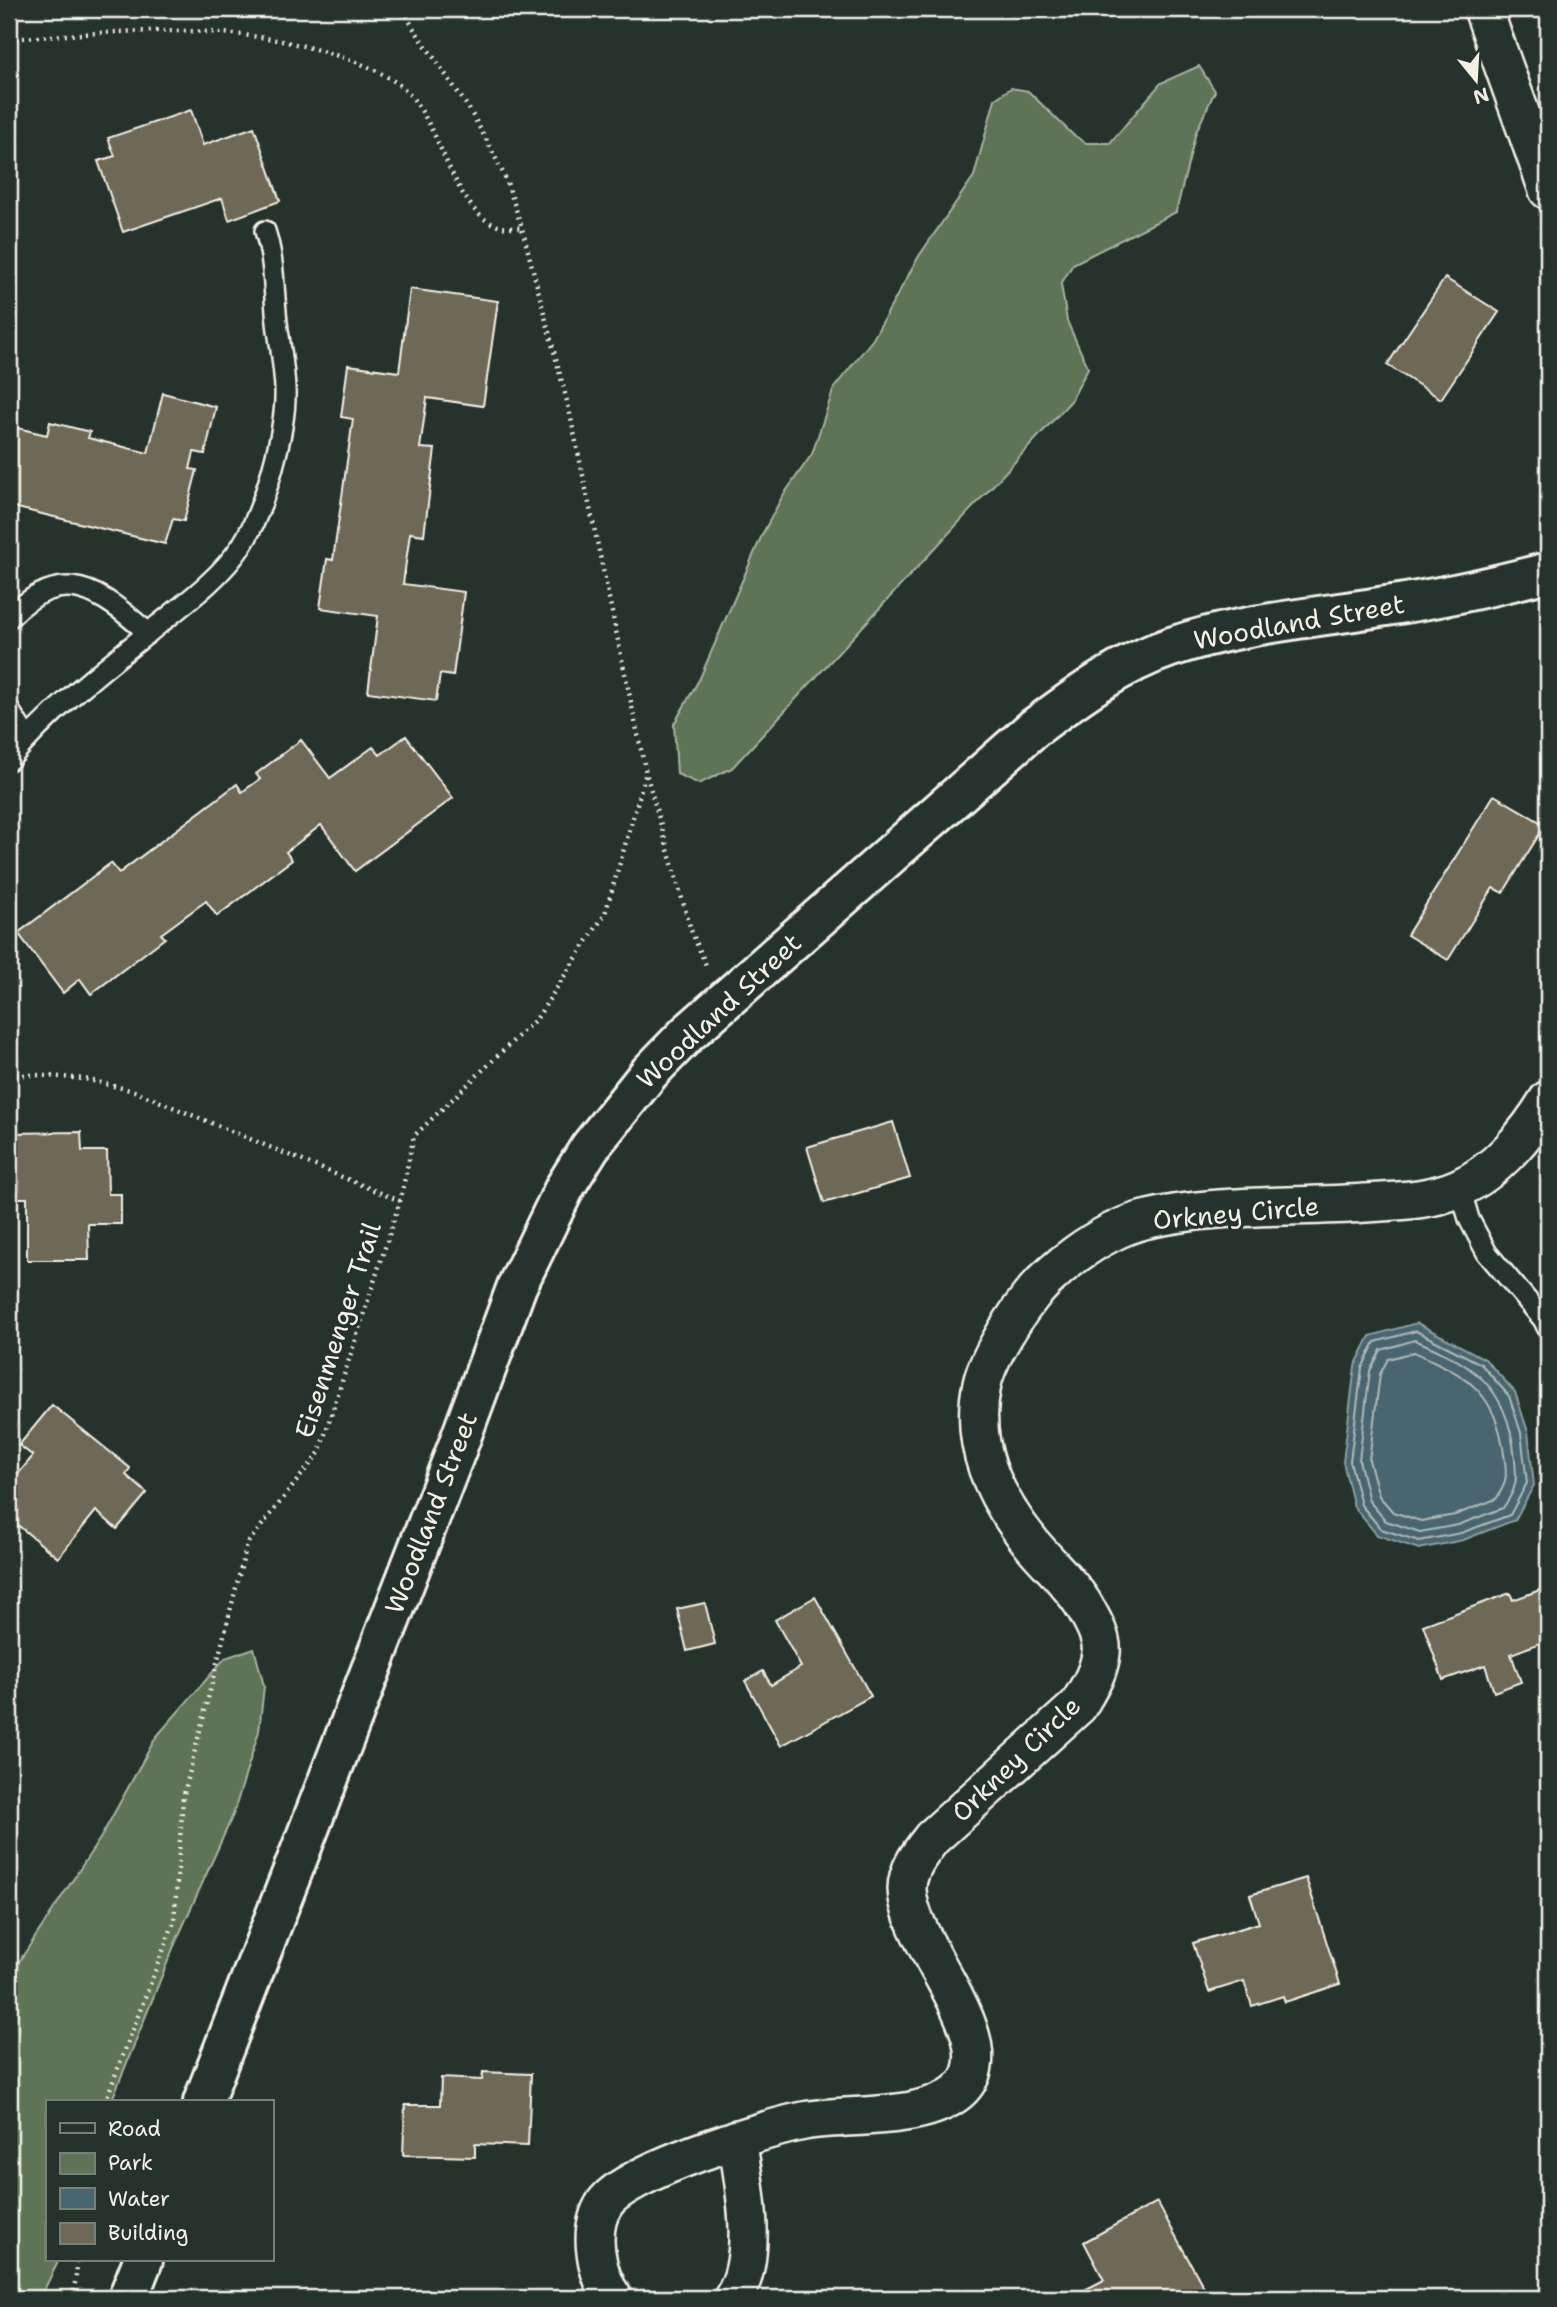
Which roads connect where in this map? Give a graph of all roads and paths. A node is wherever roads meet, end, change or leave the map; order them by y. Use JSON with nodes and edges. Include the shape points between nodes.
{"nodes":[{"id":1,"x":404,"y":9,"type":"edge"},
{"id":2,"x":1482,"y":9,"type":"edge"},
{"id":3,"x":9,"y":39,"type":"edge"},
{"id":4,"x":1548,"y":190,"type":"edge"},
{"id":5,"x":522,"y":228,"type":"junction"},
{"id":6,"x":265,"y":231,"type":"dead end"},
{"id":7,"x":1548,"y":572,"type":"edge"},
{"id":8,"x":9,"y":618,"type":"edge"},
{"id":9,"x":148,"y":633,"type":"junction"},
{"id":10,"x":9,"y":710,"type":"edge"},
{"id":11,"x":27,"y":738,"type":"junction"},
{"id":12,"x":9,"y":760,"type":"edge"},
{"id":13,"x":646,"y":773,"type":"junction"},
{"id":14,"x":728,"y":998,"type":"junction"},
{"id":15,"x":9,"y":1075,"type":"edge"},
{"id":16,"x":1548,"y":1100,"type":"edge"},
{"id":17,"x":1460,"y":1188,"type":"junction"},
{"id":18,"x":400,"y":1201,"type":"junction"},
{"id":19,"x":1548,"y":1329,"type":"edge"},
{"id":20,"x":106,"y":2100,"type":"edge"},
{"id":21,"x":204,"y":2100,"type":"edge"},
{"id":22,"x":737,"y":2139,"type":"junction"},
{"id":23,"x":78,"y":2262,"type":"edge"},
{"id":24,"x":142,"y":2262,"type":"edge"},
{"id":25,"x":73,"y":2298,"type":"edge"},
{"id":26,"x":128,"y":2298,"type":"edge"},
{"id":27,"x":612,"y":2298,"type":"edge"},
{"id":28,"x":733,"y":2298,"type":"edge"}],
"edges":[{"from":1,"to":5,"type":"path","via":[[474,117],[506,179]]},
{"from":2,"to":4,"type":"street"},
{"from":3,"to":5,"type":"path","via":[[200,31],[254,35],[347,58],[400,85],[418,104],[467,202],[482,217],[500,227]]},
{"from":5,"to":13,"type":"path","via":[[569,409]]},
{"from":6,"to":9,"type":"lane","via":[[272,254],[285,389],[283,424],[258,514],[243,545],[218,574]]},
{"from":7,"to":14,"type":"street","name":"Woodland Street","via":[[1436,598],[1217,634],[1122,669],[1034,728]]},
{"from":8,"to":9,"type":"lane","via":[[24,601],[68,586],[89,590],[118,607]]},
{"from":9,"to":11,"type":"lane"},
{"from":10,"to":11,"type":"lane"},
{"from":11,"to":12,"type":"lane"},
{"from":13,"to":14,"type":"path","via":[[691,930],[712,976]]},
{"from":13,"to":18,"type":"path","name":"Eisenmenger Trail","via":[[605,914],[537,1018],[414,1136]]},
{"from":14,"to":21,"type":"street","name":"Woodland Street","via":[[687,1034],[619,1108],[590,1147],[542,1231]]},
{"from":15,"to":18,"type":"path","via":[[85,1079],[134,1091]]},
{"from":16,"to":17,"type":"street","name":"Orkney Circle","via":[[1517,1141],[1490,1168]]},
{"from":17,"to":19,"type":"lane","via":[[1469,1219],[1487,1253]]},
{"from":17,"to":22,"type":"street","name":"Orkney Circle","via":[[1427,1198],[1228,1210],[1143,1221],[1110,1233],[1079,1252],[1022,1307],[982,1381],[977,1425],[986,1470],[1031,1542],[1077,1594],[1094,1623],[1102,1651],[1095,1678],[1078,1706],[932,1838],[916,1859],[907,1887],[911,1915],[969,2028],[973,2073],[961,2089],[941,2102],[884,2115],[807,2121]]},
{"from":18,"to":20,"type":"path","name":"Eisenmenger Trail","via":[[319,1453],[247,1544],[183,1798],[174,1922]]},
{"from":22,"to":27,"type":"street","name":"Orkney Circle","via":[[653,2171],[622,2187],[605,2203],[596,2224],[596,2253],[603,2284]]},
{"from":22,"to":28,"type":"street","via":[[750,2233]]},
{"from":23,"to":25,"type":"path"},
{"from":24,"to":26,"type":"street"}]}
